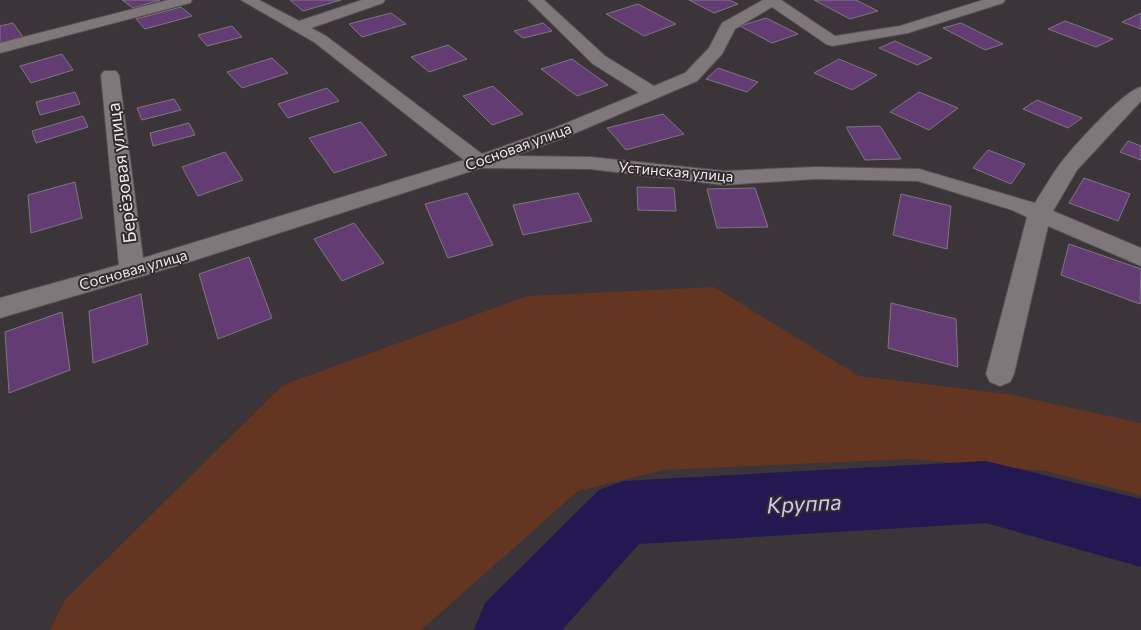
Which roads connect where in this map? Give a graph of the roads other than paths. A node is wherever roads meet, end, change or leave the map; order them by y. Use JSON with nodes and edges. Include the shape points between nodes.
{"nodes":[{"id":1,"x":185,"y":0,"type":"edge"},
{"id":2,"x":248,"y":0,"type":"edge"},
{"id":3,"x":378,"y":0,"type":"edge"},
{"id":4,"x":535,"y":0,"type":"edge"},
{"id":5,"x":772,"y":0,"type":"edge"},
{"id":6,"x":998,"y":0,"type":"edge"},
{"id":7,"x":298,"y":27,"type":"junction"},
{"id":8,"x":0,"y":48,"type":"edge"},
{"id":9,"x":110,"y":75,"type":"dead end"},
{"id":10,"x":1141,"y":92,"type":"edge"},
{"id":11,"x":652,"y":93,"type":"junction"},
{"id":12,"x":479,"y":162,"type":"junction"},
{"id":13,"x":1039,"y":215,"type":"junction"},
{"id":14,"x":1141,"y":258,"type":"edge"},
{"id":15,"x":132,"y":270,"type":"junction"},
{"id":16,"x":0,"y":308,"type":"edge"},
{"id":17,"x":1000,"y":374,"type":"dead end"}],
"edges":[{"from":1,"to":8,"type":"street"},
{"from":2,"to":7,"type":"street"},
{"from":3,"to":7,"type":"street"},
{"from":4,"to":11,"type":"street","via":[[599,60]]},
{"from":5,"to":6,"type":"street","name":"Сосновая улица","via":[[832,41],[902,30]]},
{"from":5,"to":11,"type":"street","name":"Сосновая улица","via":[[728,26],[716,50],[691,77]]},
{"from":7,"to":12,"type":"street","via":[[320,39]]},
{"from":9,"to":15,"type":"street","name":"Берёзовая улица"},
{"from":10,"to":13,"type":"street","via":[[1068,166]]},
{"from":11,"to":12,"type":"street","name":"Сосновая улица","via":[[559,133]]},
{"from":12,"to":13,"type":"street","name":"Устинская улица","via":[[590,163],[724,178],[815,173],[919,175],[1020,205]]},
{"from":12,"to":15,"type":"street","name":"Сосновая улица"},
{"from":13,"to":14,"type":"street","name":"Устинская улица"},
{"from":13,"to":17,"type":"street"},
{"from":15,"to":16,"type":"street","name":"Сосновая улица"}]}
